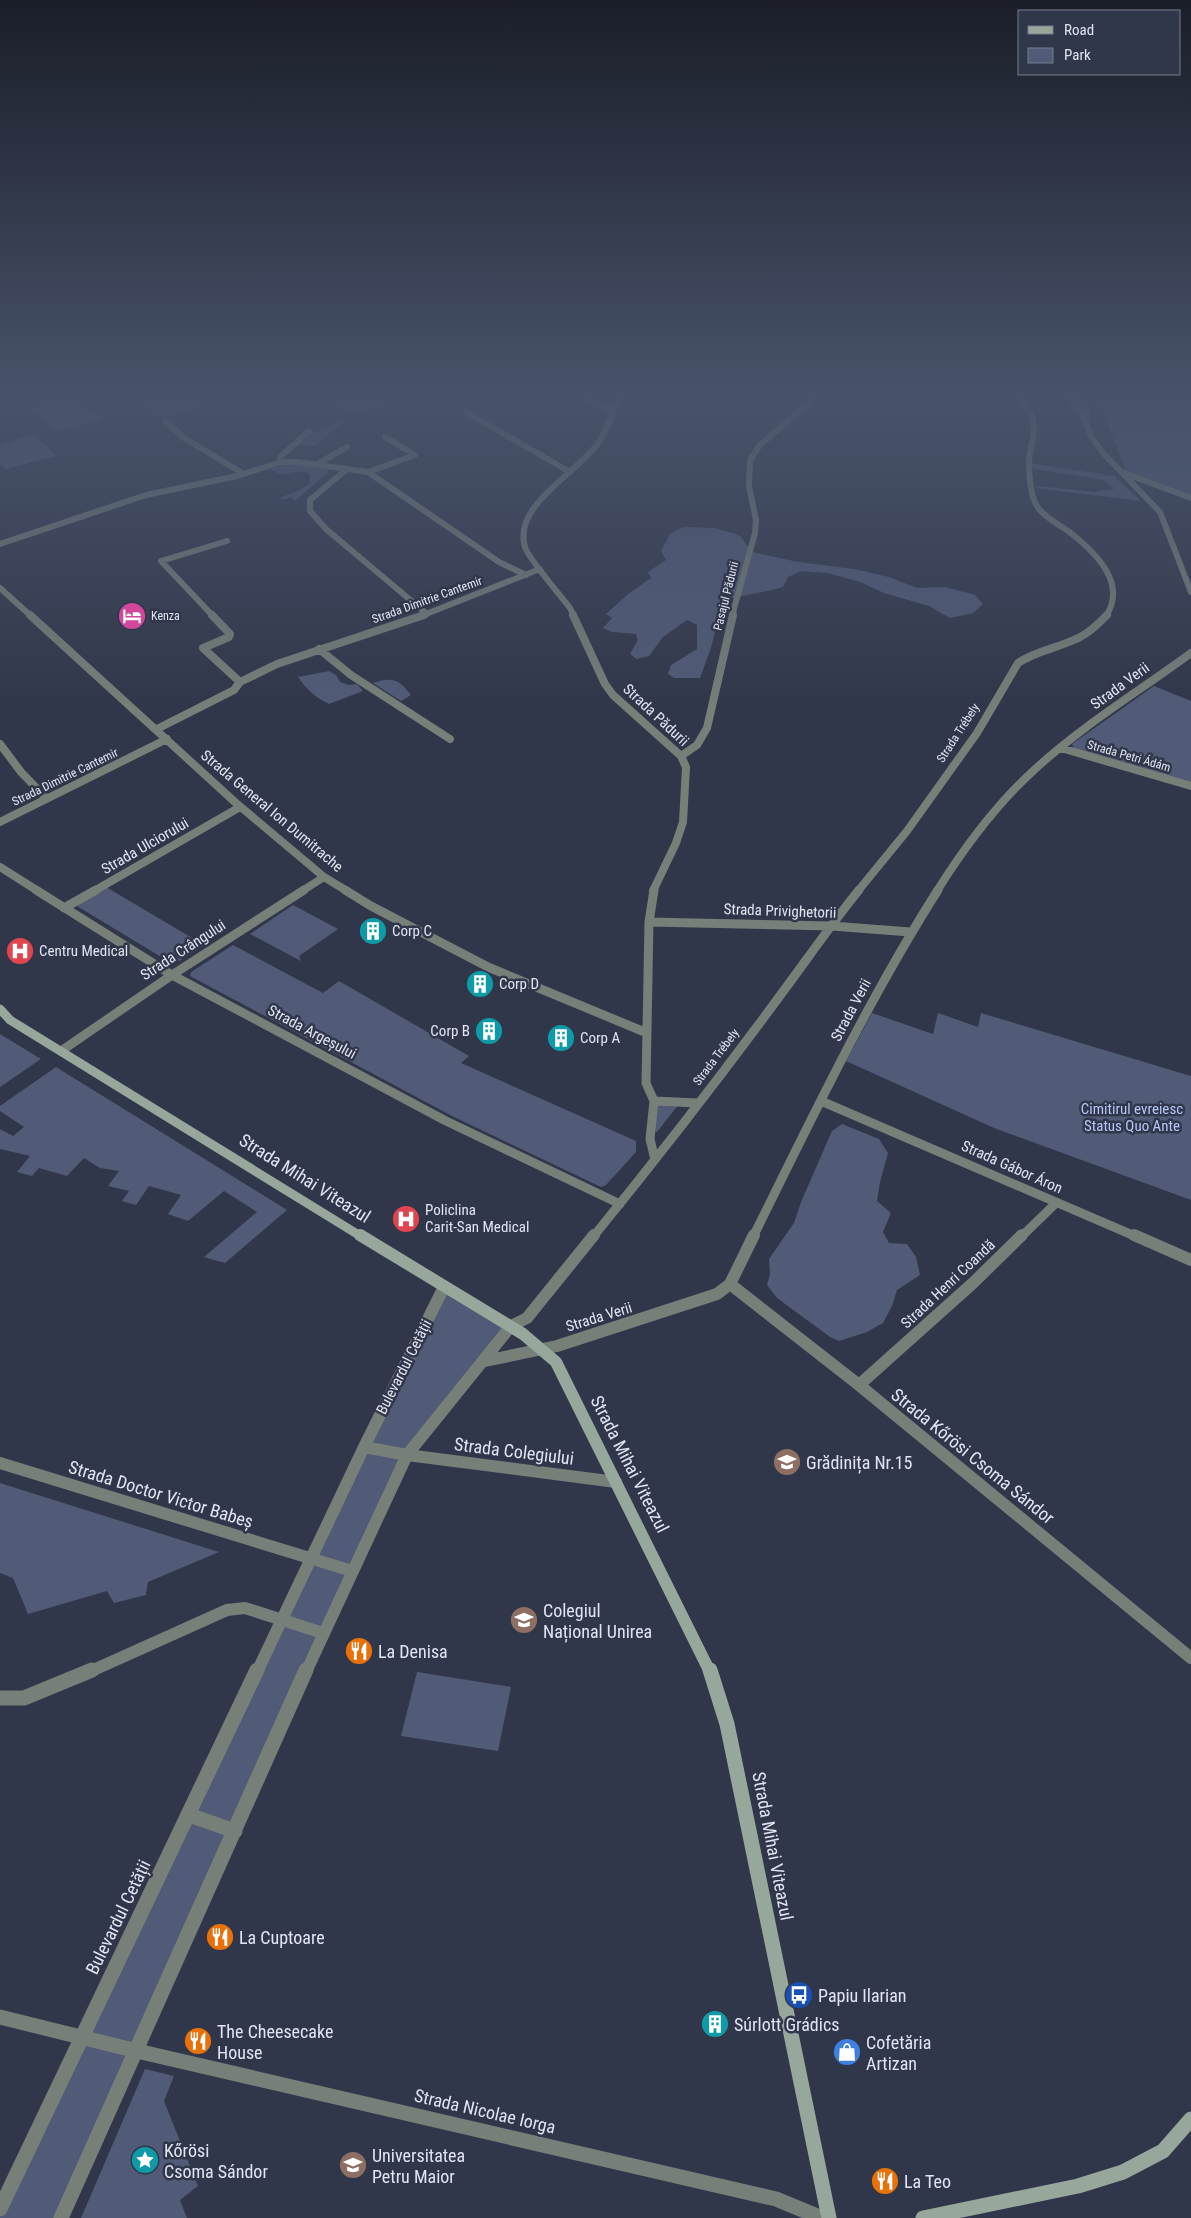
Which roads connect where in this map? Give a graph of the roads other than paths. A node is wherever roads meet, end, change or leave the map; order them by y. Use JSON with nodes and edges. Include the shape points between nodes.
{"nodes":[{"id":1,"x":130,"y":501,"type":"edge"},
{"id":2,"x":310,"y":501,"type":"edge"},
{"id":3,"x":409,"y":501,"type":"edge"},
{"id":4,"x":540,"y":501,"type":"edge"},
{"id":5,"x":752,"y":501,"type":"edge"},
{"id":6,"x":1035,"y":501,"type":"edge"},
{"id":7,"x":1149,"y":501,"type":"edge"},
{"id":8,"x":226,"y":541,"type":"dead end"},
{"id":9,"x":0,"y":544,"type":"edge"},
{"id":10,"x":540,"y":569,"type":"junction"},
{"id":11,"x":526,"y":575,"type":"junction"},
{"id":12,"x":0,"y":588,"type":"edge"},
{"id":13,"x":1191,"y":592,"type":"edge"},
{"id":14,"x":427,"y":614,"type":"junction"},
{"id":15,"x":319,"y":649,"type":"junction"},
{"id":16,"x":1191,"y":653,"type":"edge"},
{"id":17,"x":240,"y":682,"type":"junction"},
{"id":18,"x":157,"y":730,"type":"junction"},
{"id":19,"x":167,"y":739,"type":"junction"},
{"id":20,"x":450,"y":739,"type":"dead end"},
{"id":21,"x":0,"y":744,"type":"edge"},
{"id":22,"x":1061,"y":748,"type":"junction"},
{"id":23,"x":681,"y":756,"type":"junction"},
{"id":24,"x":1191,"y":786,"type":"edge"},
{"id":25,"x":46,"y":798,"type":"junction"},
{"id":26,"x":240,"y":807,"type":"junction"},
{"id":27,"x":0,"y":822,"type":"edge"},
{"id":28,"x":0,"y":867,"type":"edge"},
{"id":29,"x":324,"y":877,"type":"junction"},
{"id":30,"x":64,"y":908,"type":"junction"},
{"id":31,"x":649,"y":922,"type":"junction"},
{"id":32,"x":830,"y":926,"type":"junction"},
{"id":33,"x":910,"y":932,"type":"junction"},
{"id":34,"x":172,"y":974,"type":"junction"},
{"id":35,"x":0,"y":1009,"type":"edge"},
{"id":36,"x":0,"y":1014,"type":"edge"},
{"id":37,"x":10,"y":1020,"type":"junction"},
{"id":38,"x":647,"y":1033,"type":"junction"},
{"id":39,"x":61,"y":1051,"type":"junction"},
{"id":40,"x":654,"y":1101,"type":"junction"},
{"id":41,"x":821,"y":1101,"type":"junction"},
{"id":42,"x":698,"y":1103,"type":"junction"},
{"id":43,"x":655,"y":1160,"type":"junction"},
{"id":44,"x":1056,"y":1203,"type":"junction"},
{"id":45,"x":620,"y":1204,"type":"junction"},
{"id":46,"x":1191,"y":1260,"type":"edge"},
{"id":47,"x":730,"y":1284,"type":"junction"},
{"id":48,"x":444,"y":1287,"type":"junction"},
{"id":49,"x":511,"y":1326,"type":"junction"},
{"id":50,"x":544,"y":1349,"type":"junction"},
{"id":51,"x":485,"y":1361,"type":"junction"},
{"id":52,"x":859,"y":1385,"type":"junction"},
{"id":53,"x":364,"y":1447,"type":"junction"},
{"id":54,"x":407,"y":1455,"type":"junction"},
{"id":55,"x":0,"y":1463,"type":"edge"},
{"id":56,"x":616,"y":1482,"type":"junction"},
{"id":57,"x":312,"y":1558,"type":"junction"},
{"id":58,"x":352,"y":1571,"type":"junction"},
{"id":59,"x":282,"y":1620,"type":"junction"},
{"id":60,"x":323,"y":1633,"type":"junction"},
{"id":61,"x":1191,"y":1658,"type":"edge"},
{"id":62,"x":0,"y":1698,"type":"edge"},
{"id":63,"x":189,"y":1815,"type":"junction"},
{"id":64,"x":235,"y":1831,"type":"junction"},
{"id":65,"x":0,"y":2017,"type":"edge"},
{"id":66,"x":84,"y":2036,"type":"junction"},
{"id":67,"x":137,"y":2051,"type":"junction"},
{"id":68,"x":1191,"y":2119,"type":"edge"},
{"id":69,"x":0,"y":2210,"type":"edge"},
{"id":70,"x":61,"y":2218,"type":"edge"},
{"id":71,"x":822,"y":2218,"type":"edge"},
{"id":72,"x":829,"y":2218,"type":"edge"},
{"id":73,"x":923,"y":2218,"type":"edge"}],
"edges":[{"from":1,"to":9,"type":"street"},
{"from":2,"to":14,"type":"street","via":[[310,511],[326,529]]},
{"from":3,"to":11,"type":"street","via":[[499,562]]},
{"from":4,"to":10,"type":"street","name":"Strada Pădurii","via":[[523,531],[525,548]]},
{"from":5,"to":23,"type":"street","name":"Pasajul Pădurii","via":[[756,520],[754,538],[737,595],[706,728],[700,742]]},
{"from":6,"to":32,"type":"street","name":"Strada Trébely","via":[[1040,511],[1073,535],[1105,567],[1113,583],[1113,601],[1107,615],[1077,639],[1028,656],[1018,663],[977,733],[938,788]]},
{"from":7,"to":13,"type":"street","via":[[1160,512]]},
{"from":8,"to":17,"type":"street","via":[[161,561],[230,634],[203,648]]},
{"from":10,"to":11,"type":"street","name":"Strada Dimitrie Cantemir"},
{"from":10,"to":23,"type":"street","name":"Strada Pădurii","via":[[570,608],[612,695]]},
{"from":11,"to":14,"type":"street","name":"Strada Dimitrie Cantemir"},
{"from":12,"to":18,"type":"street","name":"Strada General Ion Dumitrache"},
{"from":14,"to":15,"type":"street","name":"Strada Dimitrie Cantemir"},
{"from":15,"to":17,"type":"street","name":"Strada Dimitrie Cantemir"},
{"from":15,"to":20,"type":"street","via":[[351,675]]},
{"from":16,"to":22,"type":"street","name":"Strada Verii"},
{"from":17,"to":18,"type":"street","name":"Strada Dimitrie Cantemir","via":[[234,690]]},
{"from":18,"to":19,"type":"street","name":"Strada General Ion Dumitrache"},
{"from":19,"to":25,"type":"street","name":"Strada Dimitrie Cantemir"},
{"from":19,"to":26,"type":"street","name":"Strada General Ion Dumitrache"},
{"from":21,"to":25,"type":"street"},
{"from":22,"to":24,"type":"street","name":"Strada Petri Ádám"},
{"from":22,"to":33,"type":"street","name":"Strada Verii","via":[[1014,790],[962,853]]},
{"from":23,"to":31,"type":"street","name":"Strada Pădurii","via":[[686,767],[683,822],[653,891]]},
{"from":25,"to":27,"type":"street","name":"Strada Dimitrie Cantemir"},
{"from":26,"to":29,"type":"street","name":"Strada General Ion Dumitrache"},
{"from":26,"to":30,"type":"street","name":"Strada Ulciorului"},
{"from":28,"to":30,"type":"street","name":"Strada Argeșului"},
{"from":29,"to":34,"type":"street","name":"Strada Crângului"},
{"from":29,"to":38,"type":"street","name":"Strada General Ion Dumitrache","via":[[371,906],[488,967]]},
{"from":30,"to":34,"type":"street","name":"Strada Argeșului"},
{"from":31,"to":32,"type":"street","name":"Strada Privighetorii"},
{"from":31,"to":38,"type":"street","name":"Strada Pădurii"},
{"from":32,"to":33,"type":"street","name":"Strada Privighetorii"},
{"from":32,"to":42,"type":"street","name":"Strada Trébely"},
{"from":33,"to":41,"type":"street","name":"Strada Verii"},
{"from":34,"to":39,"type":"street","name":"Strada Crângului"},
{"from":34,"to":45,"type":"street","name":"Strada Argeșului","via":[[446,1121]]},
{"from":35,"to":37,"type":"main road"},
{"from":36,"to":37,"type":"street","name":"Strada Mihai Viteazul"},
{"from":37,"to":39,"type":"main road","name":"Strada Mihai Viteazul"},
{"from":38,"to":40,"type":"street","name":"Strada Pădurii","via":[[646,1083]]},
{"from":39,"to":48,"type":"main road","name":"Strada Mihai Viteazul"},
{"from":40,"to":42,"type":"street","name":"Strada Trébely"},
{"from":40,"to":43,"type":"street","name":"Strada Pădurii","via":[[650,1139]]},
{"from":41,"to":44,"type":"street","name":"Strada Gábor Áron"},
{"from":41,"to":47,"type":"street","name":"Strada Verii"},
{"from":42,"to":43,"type":"street","name":"Strada Trébely"},
{"from":43,"to":45,"type":"street","name":"Strada Trébely"},
{"from":44,"to":46,"type":"street","name":"Strada Gábor Áron"},
{"from":44,"to":52,"type":"street","name":"Strada Henri Coandă"},
{"from":45,"to":49,"type":"street","name":"Strada Trébely","via":[[527,1318]]},
{"from":47,"to":50,"type":"street","name":"Strada Verii","via":[[704,1300]]},
{"from":47,"to":52,"type":"street","name":"Strada Kőrösi Csoma Sándor"},
{"from":48,"to":49,"type":"main road","name":"Strada Mihai Viteazul"},
{"from":48,"to":53,"type":"street","name":"Bulevardul Cetății"},
{"from":49,"to":50,"type":"main road","name":"Strada Mihai Viteazul"},
{"from":49,"to":51,"type":"street"},
{"from":50,"to":51,"type":"street"},
{"from":50,"to":56,"type":"main road","name":"Strada Mihai Viteazul","via":[[556,1362]]},
{"from":51,"to":54,"type":"street"},
{"from":52,"to":61,"type":"street","name":"Strada Kőrösi Csoma Sándor"},
{"from":53,"to":54,"type":"street"},
{"from":53,"to":57,"type":"street","name":"Bulevardul Cetății"},
{"from":54,"to":56,"type":"street","name":"Strada Colegiului"},
{"from":54,"to":58,"type":"street"},
{"from":55,"to":57,"type":"street","name":"Strada Doctor Victor Babeș"},
{"from":56,"to":72,"type":"main road","name":"Strada Mihai Viteazul","via":[[712,1675],[727,1724]]},
{"from":57,"to":58,"type":"street"},
{"from":57,"to":59,"type":"street","name":"Bulevardul Cetății"},
{"from":58,"to":60,"type":"street"},
{"from":59,"to":60,"type":"street"},
{"from":59,"to":62,"type":"street","via":[[245,1608],[227,1610],[59,1685],[24,1698]]},
{"from":59,"to":63,"type":"street","name":"Bulevardul Cetății"},
{"from":60,"to":64,"type":"street"},
{"from":63,"to":64,"type":"street"},
{"from":63,"to":66,"type":"street","name":"Bulevardul Cetății"},
{"from":64,"to":67,"type":"street"},
{"from":65,"to":66,"type":"street"},
{"from":66,"to":67,"type":"street"},
{"from":66,"to":69,"type":"street","name":"Bulevardul Cetății"},
{"from":67,"to":70,"type":"street"},
{"from":67,"to":71,"type":"street","name":"Strada Nicolae Iorga","via":[[776,2199]]},
{"from":68,"to":73,"type":"main road","via":[[1163,2151],[1123,2172],[1078,2186]]}]}
